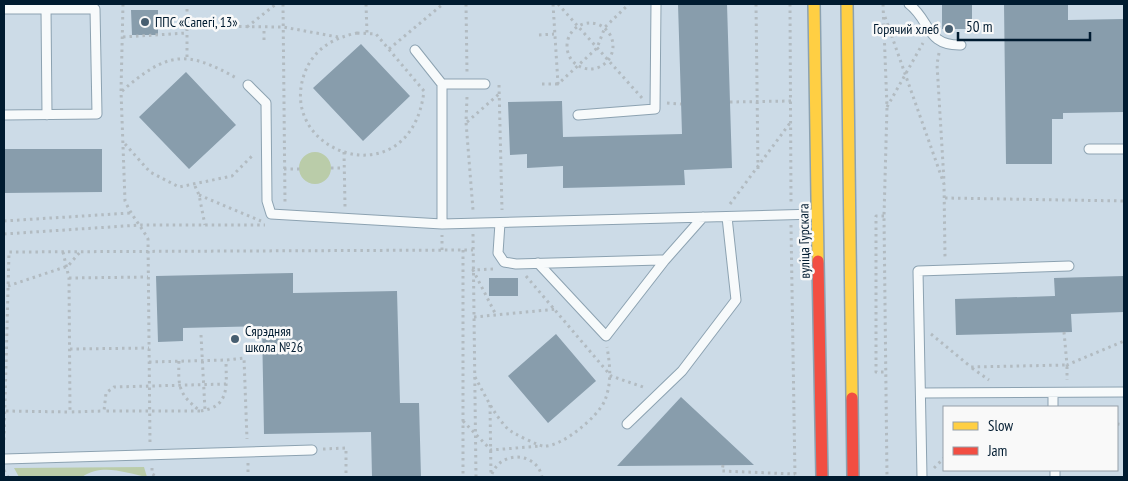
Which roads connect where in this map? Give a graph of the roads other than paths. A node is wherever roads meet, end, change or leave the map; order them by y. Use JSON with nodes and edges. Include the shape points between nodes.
{"nodes":[{"id":1,"x":656,"y":4,"type":"edge"},
{"id":2,"x":814,"y":4,"type":"edge"},
{"id":3,"x":847,"y":4,"type":"edge"},
{"id":4,"x":909,"y":4,"type":"edge"},
{"id":5,"x":4,"y":9,"type":"edge"},
{"id":6,"x":46,"y":9,"type":"junction"},
{"id":7,"x":961,"y":45,"type":"dead end"},
{"id":8,"x":415,"y":50,"type":"dead end"},
{"id":9,"x":442,"y":84,"type":"junction"},
{"id":10,"x":485,"y":84,"type":"dead end"},
{"id":11,"x":248,"y":85,"type":"road end"},
{"id":12,"x":4,"y":115,"type":"edge"},
{"id":13,"x":48,"y":115,"type":"junction"},
{"id":14,"x":578,"y":115,"type":"dead end"},
{"id":15,"x":1089,"y":149,"type":"dead end"},
{"id":16,"x":1124,"y":149,"type":"edge"},
{"id":17,"x":850,"y":213,"type":"junction"},
{"id":18,"x":826,"y":214,"type":"junction"},
{"id":19,"x":703,"y":217,"type":"junction"},
{"id":20,"x":727,"y":217,"type":"junction"},
{"id":21,"x":500,"y":223,"type":"junction"},
{"id":22,"x":442,"y":227,"type":"junction"},
{"id":23,"x":665,"y":260,"type":"junction"},
{"id":24,"x":538,"y":262,"type":"junction"},
{"id":25,"x":1069,"y":266,"type":"dead end"},
{"id":26,"x":1124,"y":392,"type":"edge"},
{"id":27,"x":922,"y":393,"type":"junction"},
{"id":28,"x":1053,"y":393,"type":"junction"},
{"id":29,"x":1053,"y":406,"type":"edge"},
{"id":30,"x":627,"y":424,"type":"dead end"},
{"id":31,"x":312,"y":450,"type":"road end"},
{"id":32,"x":4,"y":459,"type":"edge"},
{"id":33,"x":822,"y":477,"type":"edge"},
{"id":34,"x":853,"y":477,"type":"edge"},
{"id":35,"x":922,"y":477,"type":"edge"}],
"edges":[{"from":1,"to":14,"type":"lane","via":[[655,109]]},
{"from":2,"to":18,"type":"main road","name":"вуліца Гурскага"},
{"from":3,"to":17,"type":"main road"},
{"from":4,"to":7,"type":"lane","via":[[941,43]]},
{"from":5,"to":6,"type":"lane"},
{"from":6,"to":13,"type":"lane"},
{"from":6,"to":13,"type":"lane","via":[[95,9],[97,114]]},
{"from":8,"to":9,"type":"lane"},
{"from":9,"to":10,"type":"lane"},
{"from":9,"to":22,"type":"lane"},
{"from":11,"to":22,"type":"lane","via":[[266,103],[267,201],[271,214]]},
{"from":12,"to":13,"type":"lane"},
{"from":15,"to":16,"type":"lane"},
{"from":17,"to":18,"type":"main road"},
{"from":17,"to":34,"type":"main road"},
{"from":18,"to":20,"type":"lane"},
{"from":18,"to":33,"type":"main road","name":"вуліца Гурскага"},
{"from":19,"to":20,"type":"lane"},
{"from":19,"to":21,"type":"lane"},
{"from":19,"to":23,"type":"lane"},
{"from":20,"to":30,"type":"lane","via":[[736,300],[682,371]]},
{"from":21,"to":22,"type":"lane"},
{"from":21,"to":24,"type":"lane","via":[[498,252],[504,262],[517,266]]},
{"from":23,"to":24,"type":"lane"},
{"from":23,"to":24,"type":"lane","via":[[606,336]]},
{"from":25,"to":27,"type":"lane","via":[[918,271]]},
{"from":26,"to":28,"type":"lane"},
{"from":27,"to":28,"type":"lane"},
{"from":27,"to":35,"type":"lane"},
{"from":28,"to":29,"type":"lane"},
{"from":31,"to":32,"type":"lane"}]}
